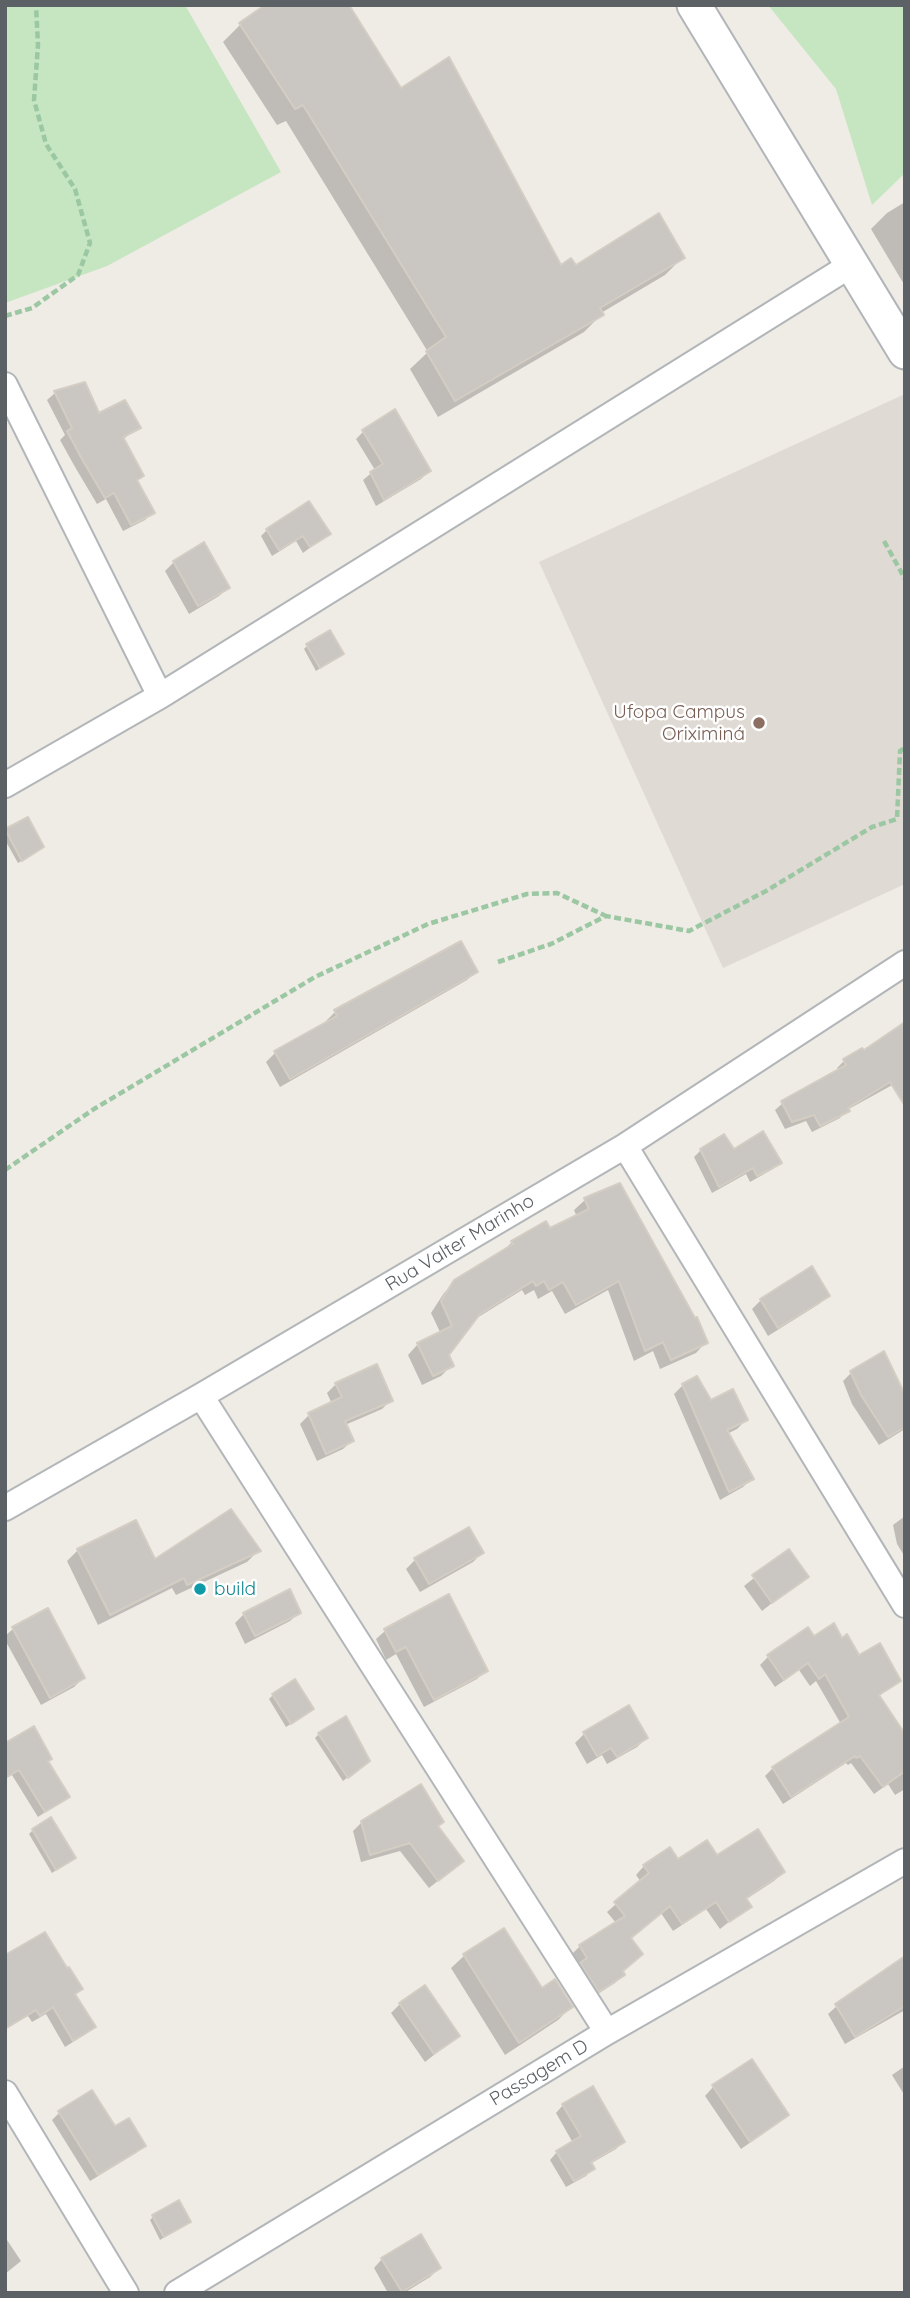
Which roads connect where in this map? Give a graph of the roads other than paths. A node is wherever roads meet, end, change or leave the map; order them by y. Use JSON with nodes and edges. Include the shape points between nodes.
{"nodes":[{"id":1,"x":694,"y":5,"type":"edge"},
{"id":2,"x":851,"y":265,"type":"junction"},
{"id":3,"x":905,"y":352,"type":"edge"},
{"id":4,"x":5,"y":385,"type":"edge"},
{"id":5,"x":160,"y":696,"type":"junction"},
{"id":6,"x":5,"y":785,"type":"edge"},
{"id":7,"x":905,"y":962,"type":"edge"},
{"id":8,"x":625,"y":1146,"type":"junction"},
{"id":9,"x":201,"y":1396,"type":"junction"},
{"id":10,"x":5,"y":1508,"type":"edge"},
{"id":11,"x":905,"y":1605,"type":"edge"},
{"id":12,"x":905,"y":1861,"type":"edge"},
{"id":13,"x":607,"y":2032,"type":"junction"},
{"id":14,"x":5,"y":2093,"type":"edge"},
{"id":15,"x":126,"y":2293,"type":"edge"},
{"id":16,"x":177,"y":2293,"type":"edge"}],
"edges":[{"from":1,"to":2,"type":"main road"},
{"from":2,"to":3,"type":"main road"},
{"from":2,"to":5,"type":"street"},
{"from":4,"to":5,"type":"street"},
{"from":5,"to":6,"type":"street"},
{"from":7,"to":8,"type":"street","name":"Rua Valter Marinho"},
{"from":8,"to":9,"type":"street","name":"Rua Valter Marinho"},
{"from":8,"to":11,"type":"street"},
{"from":9,"to":10,"type":"street","name":"Rua Valter Marinho"},
{"from":9,"to":13,"type":"street"},
{"from":12,"to":13,"type":"street","name":"Passagem D"},
{"from":13,"to":16,"type":"street","name":"Passagem D"},
{"from":14,"to":15,"type":"street"}]}
